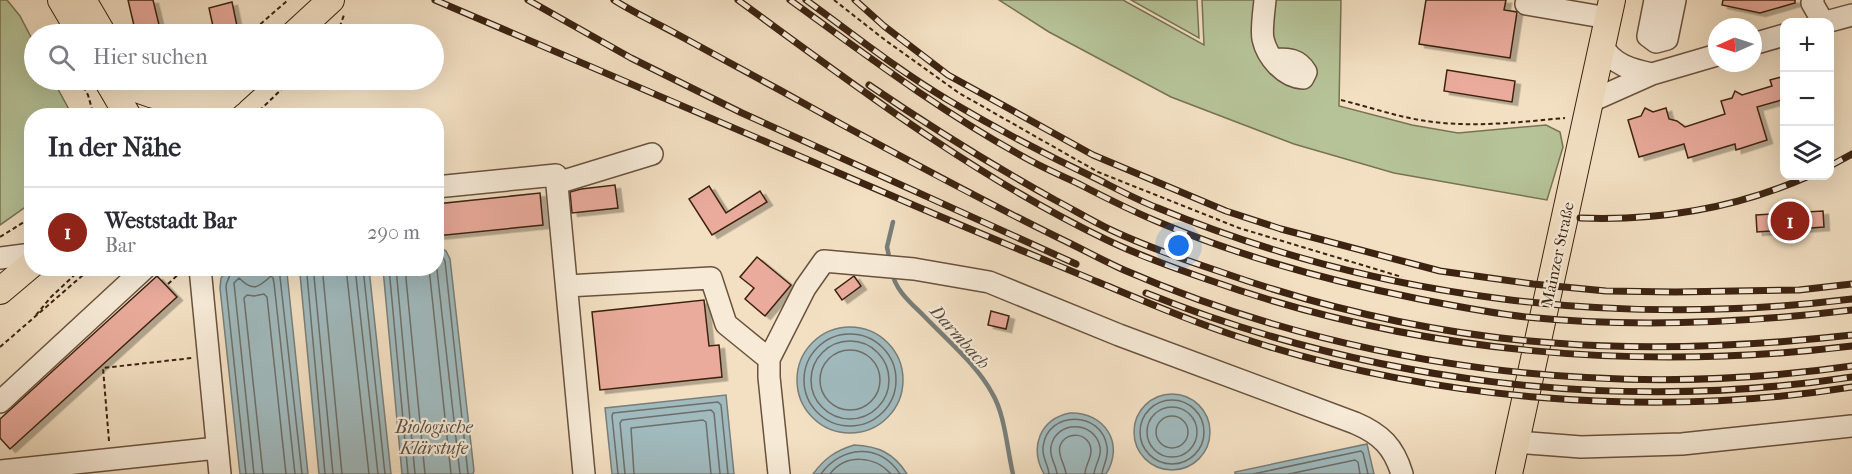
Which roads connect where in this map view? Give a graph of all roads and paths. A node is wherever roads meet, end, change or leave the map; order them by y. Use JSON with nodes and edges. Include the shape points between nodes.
{"nodes":[{"id":1,"x":61,"y":0,"type":"edge"},
{"id":2,"x":83,"y":0,"type":"edge"},
{"id":3,"x":288,"y":0,"type":"edge"},
{"id":4,"x":331,"y":0,"type":"edge"},
{"id":5,"x":834,"y":0,"type":"edge"},
{"id":6,"x":1265,"y":0,"type":"edge"},
{"id":7,"x":1655,"y":0,"type":"edge"},
{"id":8,"x":1675,"y":0,"type":"edge"},
{"id":9,"x":1813,"y":0,"type":"edge"},
{"id":10,"x":1526,"y":4,"type":"dead end"},
{"id":11,"x":1610,"y":9,"type":"edge"},
{"id":12,"x":1852,"y":15,"type":"edge"},
{"id":13,"x":1821,"y":18,"type":"edge"},
{"id":14,"x":1834,"y":20,"type":"edge"},
{"id":15,"x":75,"y":24,"type":"edge"},
{"id":16,"x":97,"y":24,"type":"edge"},
{"id":17,"x":260,"y":24,"type":"edge"},
{"id":18,"x":305,"y":24,"type":"edge"},
{"id":19,"x":1780,"y":36,"type":"edge"},
{"id":20,"x":1762,"y":41,"type":"edge"},
{"id":21,"x":1602,"y":45,"type":"junction"},
{"id":22,"x":1708,"y":58,"type":"edge"},
{"id":23,"x":1273,"y":59,"type":"dead end"},
{"id":24,"x":1652,"y":74,"type":"junction"},
{"id":25,"x":85,"y":90,"type":"edge"},
{"id":26,"x":119,"y":90,"type":"edge"},
{"id":27,"x":122,"y":90,"type":"edge"},
{"id":28,"x":125,"y":90,"type":"edge"},
{"id":29,"x":135,"y":90,"type":"edge"},
{"id":30,"x":220,"y":90,"type":"edge"},
{"id":31,"x":235,"y":90,"type":"edge"},
{"id":32,"x":281,"y":90,"type":"edge"},
{"id":33,"x":1341,"y":100,"type":"dead end"},
{"id":34,"x":92,"y":108,"type":"edge"},
{"id":35,"x":117,"y":108,"type":"edge"},
{"id":36,"x":126,"y":108,"type":"edge"},
{"id":37,"x":141,"y":108,"type":"edge"},
{"id":38,"x":214,"y":108,"type":"edge"},
{"id":39,"x":262,"y":108,"type":"edge"},
{"id":40,"x":1588,"y":110,"type":"junction"},
{"id":41,"x":652,"y":154,"type":"dead end"},
{"id":42,"x":557,"y":183,"type":"junction"},
{"id":43,"x":444,"y":186,"type":"edge"},
{"id":44,"x":24,"y":222,"type":"edge"},
{"id":45,"x":0,"y":237,"type":"edge"},
{"id":46,"x":24,"y":255,"type":"edge"},
{"id":47,"x":0,"y":258,"type":"edge"},
{"id":48,"x":24,"y":271,"type":"edge"},
{"id":49,"x":73,"y":276,"type":"edge"},
{"id":50,"x":82,"y":276,"type":"edge"},
{"id":51,"x":136,"y":276,"type":"edge"},
{"id":52,"x":176,"y":276,"type":"edge"},
{"id":53,"x":201,"y":276,"type":"edge"},
{"id":54,"x":1402,"y":277,"type":"dead end"},
{"id":55,"x":168,"y":284,"type":"dead end"},
{"id":56,"x":567,"y":286,"type":"junction"},
{"id":57,"x":0,"y":291,"type":"edge"},
{"id":58,"x":30,"y":321,"type":"junction"},
{"id":59,"x":0,"y":347,"type":"edge"},
{"id":60,"x":209,"y":356,"type":"junction"},
{"id":61,"x":770,"y":359,"type":"junction"},
{"id":62,"x":0,"y":402,"type":"edge"},
{"id":63,"x":1852,"y":426,"type":"edge"},
{"id":64,"x":1516,"y":442,"type":"junction"},
{"id":65,"x":217,"y":448,"type":"junction"},
{"id":66,"x":110,"y":459,"type":"junction"},
{"id":67,"x":0,"y":471,"type":"edge"},
{"id":68,"x":220,"y":474,"type":"edge"},
{"id":69,"x":584,"y":474,"type":"edge"},
{"id":70,"x":779,"y":474,"type":"edge"},
{"id":71,"x":1402,"y":474,"type":"edge"},
{"id":72,"x":1509,"y":474,"type":"edge"}],
"edges":[{"from":1,"to":15,"type":"main road"},
{"from":2,"to":16,"type":"main road"},
{"from":3,"to":17,"type":"path"},
{"from":4,"to":18,"type":"main road"},
{"from":5,"to":54,"type":"path","via":[[959,93],[1098,172],[1239,228]]},
{"from":6,"to":23,"type":"street","via":[[1263,39]]},
{"from":7,"to":8,"type":"street","via":[[1648,36],[1656,42],[1666,39]]},
{"from":9,"to":13,"type":"street"},
{"from":10,"to":11,"type":"street"},
{"from":11,"to":21,"type":"main road","name":"Mainzer Straße"},
{"from":12,"to":14,"type":"street"},
{"from":19,"to":20,"type":"street"},
{"from":21,"to":24,"type":"street","via":[[1616,62]]},
{"from":21,"to":40,"type":"main road","name":"Mainzer Straße"},
{"from":22,"to":24,"type":"street"},
{"from":24,"to":40,"type":"street"},
{"from":25,"to":34,"type":"path"},
{"from":26,"to":35,"type":"main road"},
{"from":27,"to":36,"type":"main road"},
{"from":28,"to":37,"type":"main road"},
{"from":29,"to":30,"type":"main road","via":[[167,99]]},
{"from":31,"to":38,"type":"main road"},
{"from":32,"to":39,"type":"path"},
{"from":33,"to":40,"type":"path","via":[[1424,121],[1456,124],[1493,124]]},
{"from":40,"to":64,"type":"main road","name":"Mainzer Straße"},
{"from":41,"to":42,"type":"street"},
{"from":42,"to":43,"type":"street","via":[[556,175]]},
{"from":42,"to":56,"type":"street"},
{"from":44,"to":45,"type":"path"},
{"from":46,"to":47,"type":"street"},
{"from":48,"to":57,"type":"main road"},
{"from":49,"to":58,"type":"path"},
{"from":50,"to":58,"type":"path"},
{"from":51,"to":62,"type":"street"},
{"from":52,"to":55,"type":"path"},
{"from":53,"to":60,"type":"street"},
{"from":56,"to":61,"type":"street","via":[[711,278],[726,324]]},
{"from":56,"to":69,"type":"street"},
{"from":58,"to":59,"type":"path"},
{"from":60,"to":65,"type":"street"},
{"from":60,"to":66,"type":"path","via":[[103,368]]},
{"from":61,"to":70,"type":"street"},
{"from":61,"to":71,"type":"street","via":[[824,261],[914,269],[989,282],[1368,428],[1388,444]]},
{"from":63,"to":64,"type":"street","via":[[1682,444],[1581,447]]},
{"from":64,"to":72,"type":"main road","name":"Mainzer Straße"},
{"from":65,"to":66,"type":"street"},
{"from":65,"to":68,"type":"street"},
{"from":66,"to":67,"type":"street"}]}
